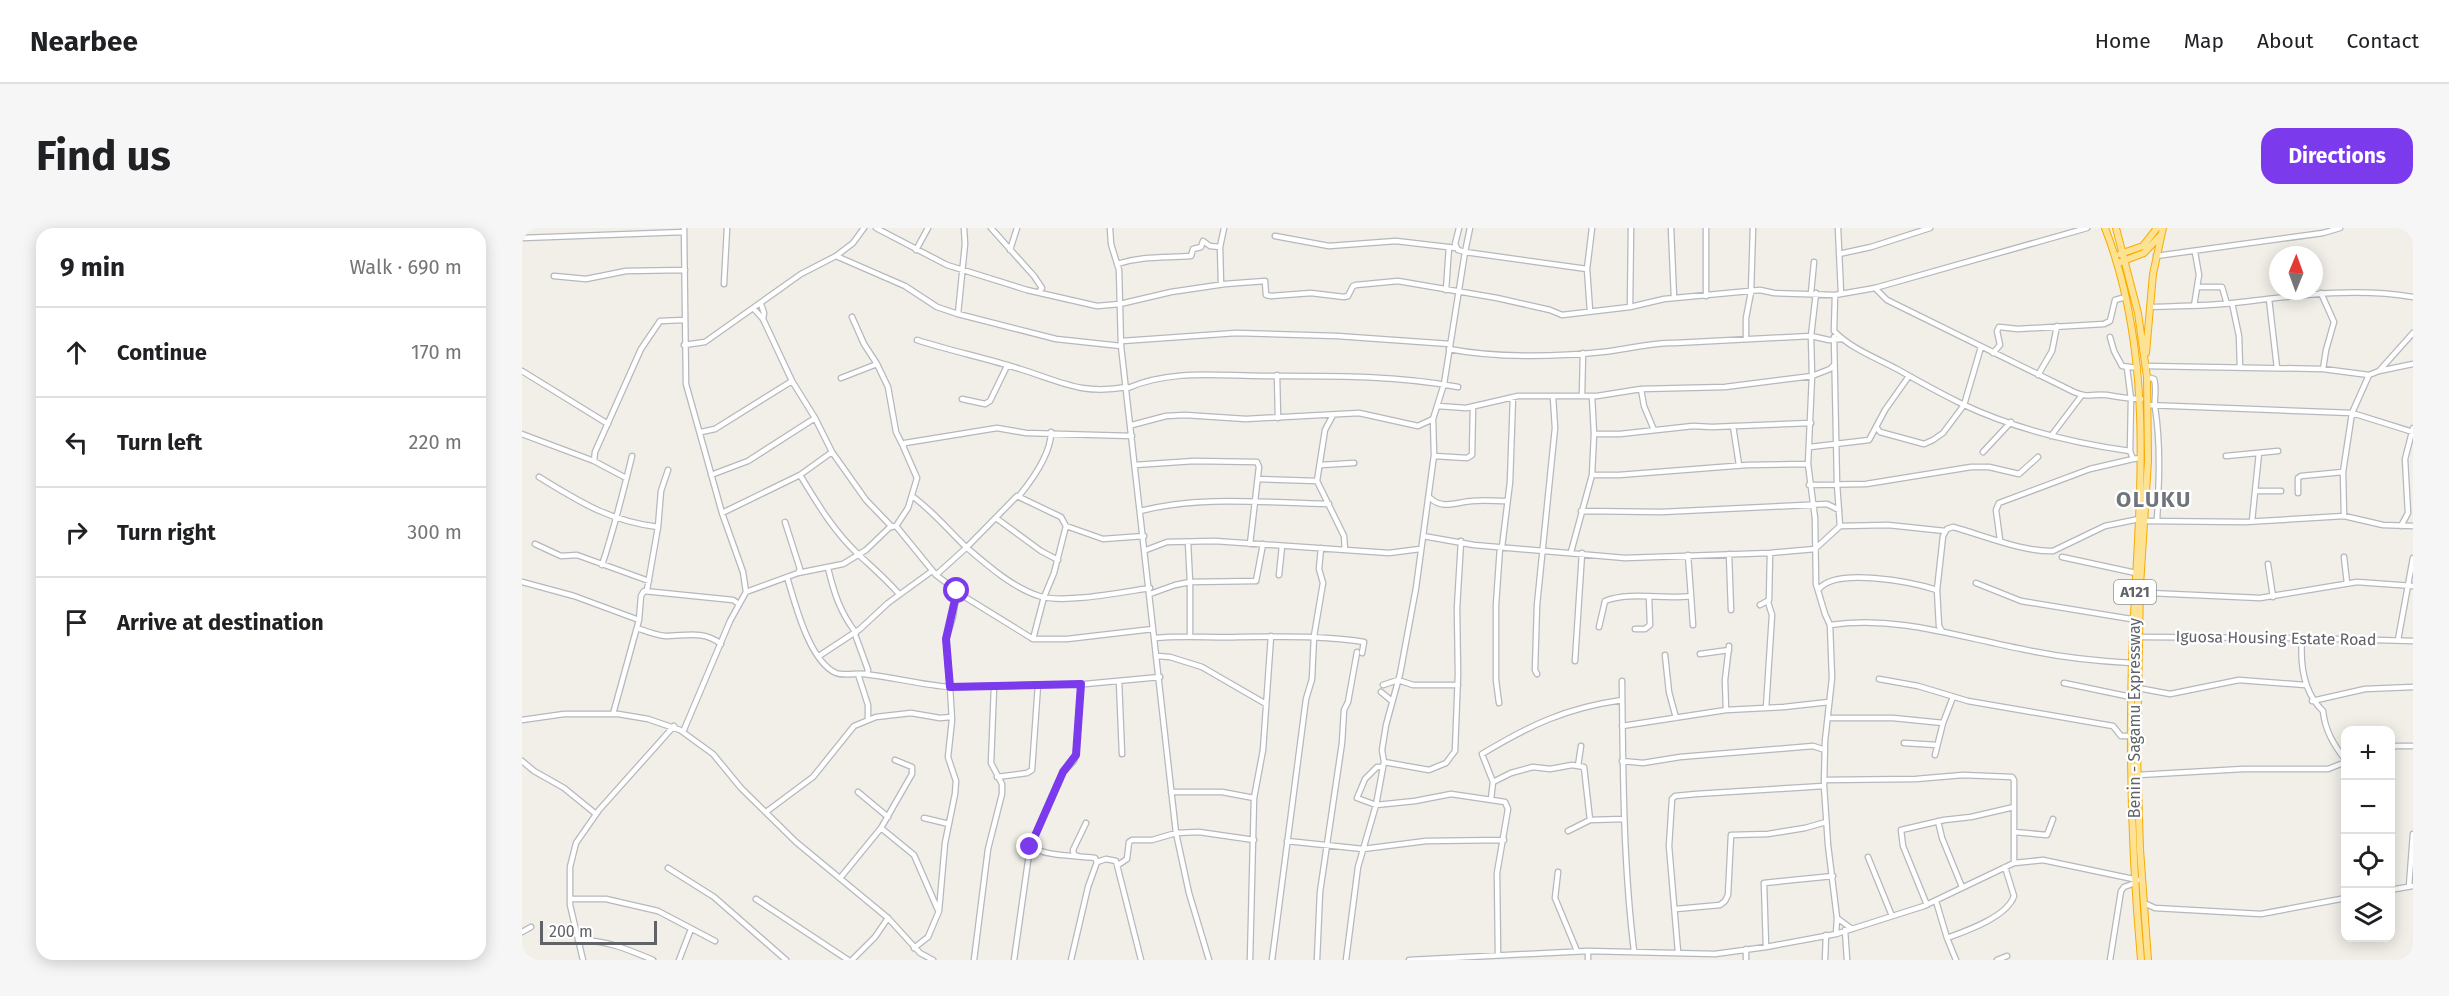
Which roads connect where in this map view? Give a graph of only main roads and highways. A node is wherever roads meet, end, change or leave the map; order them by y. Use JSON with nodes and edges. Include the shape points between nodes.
{"nodes":[{"id":1,"x":2105,"y":228,"type":"edge"},
{"id":2,"x":2116,"y":228,"type":"edge"},
{"id":3,"x":2161,"y":230,"type":"edge"},
{"id":4,"x":2125,"y":257,"type":"junction"},
{"id":5,"x":2117,"y":259,"type":"junction"},
{"id":6,"x":2146,"y":362,"type":"junction"},
{"id":7,"x":2142,"y":520,"type":"junction"},
{"id":8,"x":2137,"y":620,"type":"junction"},
{"id":9,"x":2134,"y":753,"type":"junction"},
{"id":10,"x":2137,"y":881,"type":"junction"},
{"id":11,"x":2141,"y":960,"type":"edge"},
{"id":12,"x":2148,"y":960,"type":"edge"}],
"edges":[{"from":1,"to":5,"type":"highway","name":"Benin - Sagamu Expressway","number":"A121"},
{"from":2,"to":4,"type":"highway","number":"A121"},
{"from":3,"to":4,"type":"highway","via":[[2144,253]]},
{"from":3,"to":6,"type":"highway"},
{"from":4,"to":5,"type":"highway"},
{"from":4,"to":6,"type":"highway","number":"A121"},
{"from":5,"to":7,"type":"highway","name":"Benin - Sagamu Expressway","number":"A121","via":[[2141,399]]},
{"from":6,"to":7,"type":"highway","number":"A121","via":[[2151,405]]},
{"from":7,"to":8,"type":"highway","number":"A121"},
{"from":7,"to":8,"type":"highway","name":"Benin - Sagamu Expressway","number":"A121","via":[[2136,573]]},
{"from":8,"to":9,"type":"highway","number":"A121"},
{"from":8,"to":9,"type":"highway","name":"Benin - Sagamu Expressway","number":"A121","via":[[2130,736]]},
{"from":9,"to":10,"type":"highway","name":"Benin - Sagamu Expressway","number":"A121"},
{"from":9,"to":10,"type":"highway","number":"A121","via":[[2138,775]]},
{"from":10,"to":11,"type":"highway","name":"Benin - Sagamu Expressway","number":"A121"},
{"from":10,"to":12,"type":"highway","number":"A121","via":[[2144,903]]}]}
